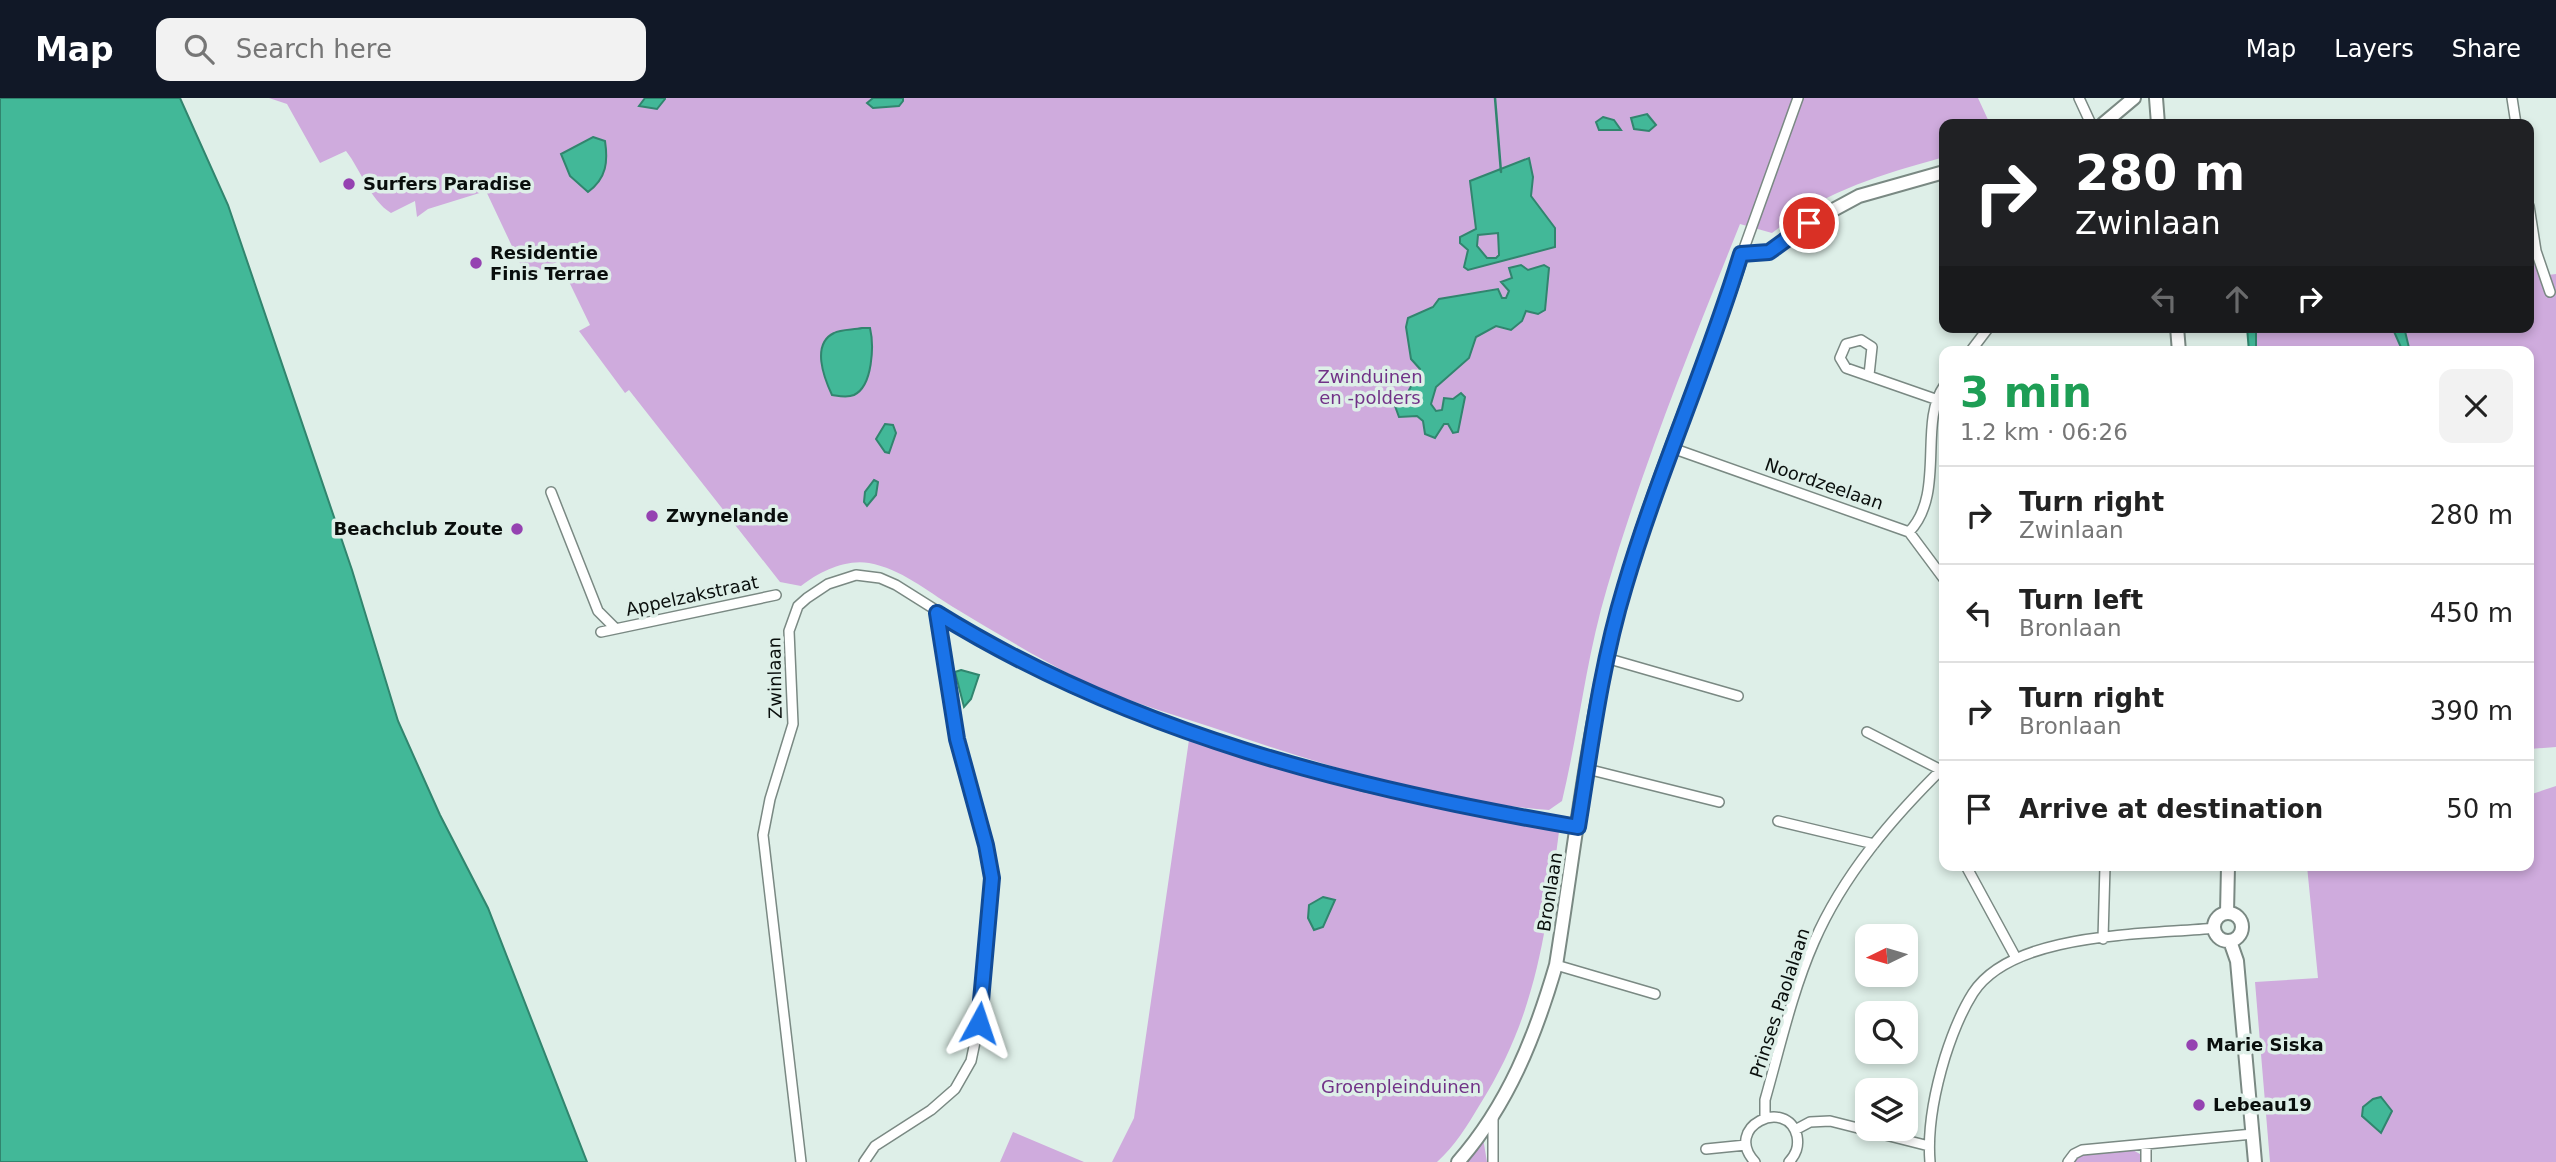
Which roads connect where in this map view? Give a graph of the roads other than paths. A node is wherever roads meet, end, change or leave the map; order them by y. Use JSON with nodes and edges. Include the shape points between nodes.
{"nodes":[{"id":1,"x":1798,"y":98,"type":"edge"},
{"id":2,"x":2079,"y":98,"type":"edge"},
{"id":3,"x":2134,"y":98,"type":"edge"},
{"id":4,"x":2156,"y":98,"type":"edge"},
{"id":5,"x":2512,"y":98,"type":"edge"},
{"id":6,"x":2089,"y":119,"type":"edge"},
{"id":7,"x":2109,"y":119,"type":"edge"},
{"id":8,"x":2158,"y":119,"type":"edge"},
{"id":9,"x":2515,"y":119,"type":"edge"},
{"id":10,"x":1939,"y":173,"type":"edge"},
{"id":11,"x":2534,"y":241,"type":"edge"},
{"id":12,"x":1741,"y":254,"type":"junction"},
{"id":13,"x":2550,"y":292,"type":"dead end"},
{"id":14,"x":1869,"y":375,"type":"dead end"},
{"id":15,"x":1939,"y":393,"type":"edge"},
{"id":16,"x":1935,"y":399,"type":"junction"},
{"id":17,"x":1672,"y":448,"type":"junction"},
{"id":18,"x":551,"y":492,"type":"dead end"},
{"id":19,"x":1909,"y":532,"type":"junction"},
{"id":20,"x":1939,"y":572,"type":"edge"},
{"id":21,"x":776,"y":595,"type":"dead end"},
{"id":22,"x":937,"y":613,"type":"junction"},
{"id":23,"x":615,"y":628,"type":"junction"},
{"id":24,"x":601,"y":632,"type":"dead end"},
{"id":25,"x":1606,"y":658,"type":"junction"},
{"id":26,"x":1738,"y":696,"type":"dead end"},
{"id":27,"x":1867,"y":732,"type":"dead end"},
{"id":28,"x":1939,"y":768,"type":"edge"},
{"id":29,"x":1587,"y":769,"type":"junction"},
{"id":30,"x":1939,"y":772,"type":"edge"},
{"id":31,"x":1719,"y":802,"type":"dead end"},
{"id":32,"x":1778,"y":821,"type":"dead end"},
{"id":33,"x":1578,"y":827,"type":"junction"},
{"id":34,"x":1874,"y":844,"type":"junction"},
{"id":35,"x":1969,"y":871,"type":"edge"},
{"id":36,"x":2105,"y":871,"type":"edge"},
{"id":37,"x":2228,"y":871,"type":"edge"},
{"id":38,"x":2227,"y":913,"type":"junction"},
{"id":39,"x":2215,"y":928,"type":"junction"},
{"id":40,"x":2103,"y":939,"type":"junction"},
{"id":41,"x":2230,"y":941,"type":"junction"},
{"id":42,"x":2016,"y":958,"type":"junction"},
{"id":43,"x":1556,"y":965,"type":"junction"},
{"id":44,"x":1655,"y":994,"type":"dead end"},
{"id":45,"x":1493,"y":1116,"type":"junction"},
{"id":46,"x":1765,"y":1118,"type":"junction"},
{"id":47,"x":1795,"y":1130,"type":"junction"},
{"id":48,"x":2253,"y":1134,"type":"junction"},
{"id":49,"x":2146,"y":1144,"type":"junction"},
{"id":50,"x":1746,"y":1145,"type":"junction"},
{"id":51,"x":1929,"y":1146,"type":"junction"},
{"id":52,"x":1706,"y":1149,"type":"dead end"},
{"id":53,"x":801,"y":1162,"type":"edge"},
{"id":54,"x":864,"y":1162,"type":"edge"},
{"id":55,"x":1458,"y":1162,"type":"edge"},
{"id":56,"x":1493,"y":1162,"type":"edge"},
{"id":57,"x":1755,"y":1162,"type":"edge"},
{"id":58,"x":1789,"y":1162,"type":"edge"},
{"id":59,"x":1930,"y":1162,"type":"edge"},
{"id":60,"x":2067,"y":1162,"type":"edge"},
{"id":61,"x":2146,"y":1162,"type":"edge"},
{"id":62,"x":2256,"y":1162,"type":"edge"}],
"edges":[{"from":1,"to":12,"type":"street"},
{"from":2,"to":6,"type":"street"},
{"from":3,"to":7,"type":"street"},
{"from":4,"to":8,"type":"street"},
{"from":5,"to":9,"type":"street"},
{"from":10,"to":12,"type":"street","via":[[1859,196],[1769,252]]},
{"from":11,"to":13,"type":"street"},
{"from":12,"to":17,"type":"street","name":"Bronlaan","via":[[1728,302]]},
{"from":14,"to":16,"type":"street"},
{"from":15,"to":16,"type":"street"},
{"from":16,"to":19,"type":"street","via":[[1923,511]]},
{"from":17,"to":19,"type":"street","name":"Noordzeelaan"},
{"from":17,"to":25,"type":"street","name":"Bronlaan","via":[[1626,580]]},
{"from":18,"to":23,"type":"street","name":"Appelzakstraat","via":[[598,611]]},
{"from":19,"to":20,"type":"street"},
{"from":21,"to":23,"type":"street","name":"Appelzakstraat"},
{"from":22,"to":33,"type":"street","name":"Zwinlaan","via":[[1075,689],[1190,733],[1363,786]]},
{"from":22,"to":53,"type":"street","name":"Zwinlaan","via":[[896,585],[856,575],[828,584],[807,598],[798,606],[789,631],[793,724],[763,835]]},
{"from":22,"to":54,"type":"street","via":[[957,739],[992,878],[979,1023],[971,1061],[955,1089],[875,1146]]},
{"from":23,"to":24,"type":"street","name":"Appelzakstraat"},
{"from":25,"to":26,"type":"street"},
{"from":25,"to":29,"type":"street","name":"Bronlaan"},
{"from":27,"to":28,"type":"street","name":"Prinses Paolalaan"},
{"from":29,"to":31,"type":"street"},
{"from":29,"to":33,"type":"street","name":"Bronlaan"},
{"from":30,"to":34,"type":"street","name":"Prinses Paolalaan"},
{"from":32,"to":34,"type":"street"},
{"from":33,"to":43,"type":"street","name":"Bronlaan"},
{"from":34,"to":46,"type":"street","name":"Prinses Paolalaan","via":[[1836,899],[1814,942],[1765,1100]]},
{"from":35,"to":42,"type":"street"},
{"from":36,"to":40,"type":"street"},
{"from":37,"to":38,"type":"street"},
{"from":38,"to":39,"type":"street","via":[[2218,918]]},
{"from":38,"to":41,"type":"street","via":[[2237,916],[2242,925],[2239,936]]},
{"from":39,"to":40,"type":"street"},
{"from":39,"to":41,"type":"street","via":[[2220,937]]},
{"from":40,"to":42,"type":"street","via":[[2053,944]]},
{"from":41,"to":48,"type":"street","via":[[2237,961]]},
{"from":42,"to":51,"type":"street","via":[[1974,991],[1952,1035],[1935,1090]]},
{"from":43,"to":44,"type":"street"},
{"from":43,"to":45,"type":"street","name":"Bronlaan","via":[[1520,1068]]},
{"from":45,"to":55,"type":"street","name":"Bronlaan"},
{"from":45,"to":56,"type":"street"},
{"from":46,"to":47,"type":"street","via":[[1782,1119]]},
{"from":46,"to":50,"type":"street","via":[[1751,1128]]},
{"from":47,"to":51,"type":"street","via":[[1810,1122],[1830,1121]]},
{"from":47,"to":58,"type":"street","via":[[1798,1146]]},
{"from":48,"to":49,"type":"street"},
{"from":48,"to":62,"type":"street"},
{"from":49,"to":60,"type":"street","via":[[2082,1150]]},
{"from":49,"to":61,"type":"street"},
{"from":50,"to":52,"type":"street"},
{"from":50,"to":57,"type":"street"},
{"from":51,"to":59,"type":"street"}]}
